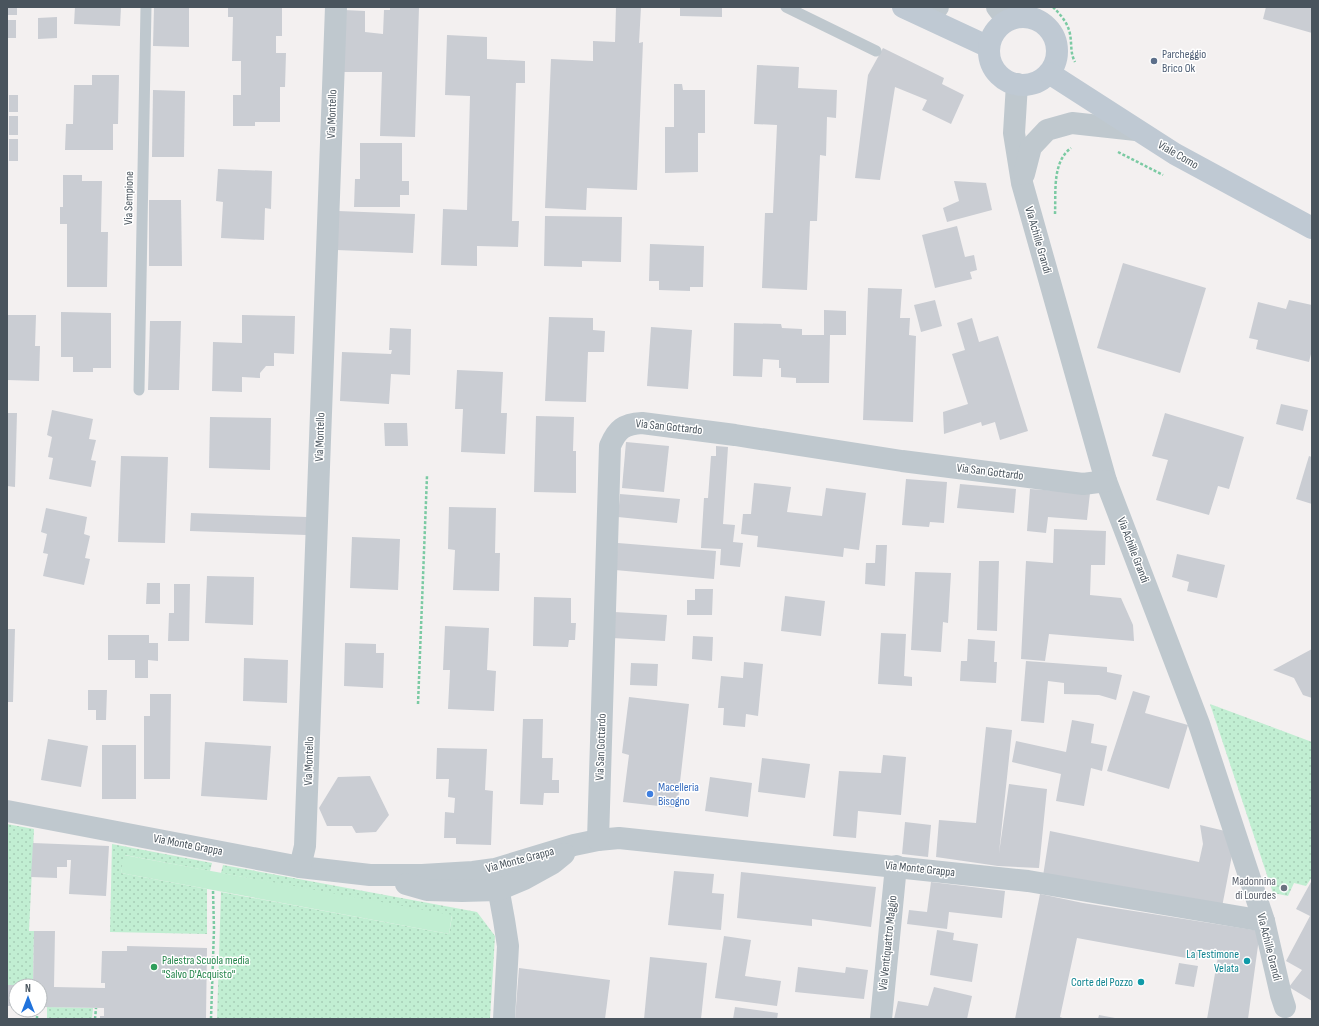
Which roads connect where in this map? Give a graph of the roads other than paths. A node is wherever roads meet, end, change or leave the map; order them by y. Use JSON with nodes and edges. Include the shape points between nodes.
{"nodes":[{"id":1,"x":146,"y":7,"type":"edge"},
{"id":2,"x":336,"y":7,"type":"edge"},
{"id":3,"x":786,"y":7,"type":"edge"},
{"id":4,"x":938,"y":7,"type":"edge"},
{"id":5,"x":906,"y":8,"type":"edge"},
{"id":6,"x":1002,"y":14,"type":"edge"},
{"id":7,"x":989,"y":47,"type":"junction"},
{"id":8,"x":876,"y":51,"type":"dead end"},
{"id":9,"x":1049,"y":73,"type":"junction"},
{"id":10,"x":1017,"y":84,"type":"junction"},
{"id":11,"x":1136,"y":130,"type":"junction"},
{"id":12,"x":1022,"y":183,"type":"junction"},
{"id":13,"x":1312,"y":228,"type":"edge"},
{"id":14,"x":139,"y":390,"type":"dead end"},
{"id":15,"x":1106,"y":481,"type":"junction"},
{"id":16,"x":7,"y":811,"type":"edge"},
{"id":17,"x":598,"y":840,"type":"junction"},
{"id":18,"x":896,"y":866,"type":"junction"},
{"id":19,"x":300,"y":867,"type":"junction"},
{"id":20,"x":496,"y":879,"type":"junction"},
{"id":21,"x":1264,"y":921,"type":"junction"},
{"id":22,"x":1285,"y":1007,"type":"dead end"},
{"id":23,"x":504,"y":1019,"type":"edge"},
{"id":24,"x":881,"y":1019,"type":"edge"}],
"edges":[{"from":1,"to":14,"type":"lane","name":"Via Sempione"},
{"from":2,"to":19,"type":"street","name":"Via Montello","via":[[305,846]]},
{"from":3,"to":8,"type":"lane"},
{"from":4,"to":5,"type":"street"},
{"from":5,"to":7,"type":"main road"},
{"from":6,"to":7,"type":"main road"},
{"from":6,"to":9,"type":"main road","via":[[1030,17],[1050,30],[1057,52],[1055,63]]},
{"from":7,"to":10,"type":"main road","via":[[992,67],[1007,81]]},
{"from":9,"to":10,"type":"main road","via":[[1035,83]]},
{"from":9,"to":11,"type":"main road","name":"Viale Como"},
{"from":10,"to":12,"type":"street","name":"Via Achille Grandi","via":[[1014,133]]},
{"from":11,"to":12,"type":"street","via":[[1072,123],[1047,130],[1031,147]]},
{"from":11,"to":13,"type":"main road","name":"Viale Como"},
{"from":12,"to":15,"type":"street","name":"Via Achille Grandi"},
{"from":15,"to":17,"type":"street","name":"Via San Gottardo","via":[[1083,484],[642,423],[630,423],[621,429],[614,436],[610,446]]},
{"from":15,"to":21,"type":"street","name":"Via Achille Grandi","via":[[1199,724]]},
{"from":16,"to":19,"type":"street","name":"Via Monte Grappa"},
{"from":17,"to":18,"type":"street","name":"Via Monte Grappa","via":[[619,838]]},
{"from":17,"to":20,"type":"street","name":"Via Monte Grappa","via":[[574,845],[553,863],[524,879]]},
{"from":18,"to":21,"type":"street","name":"Via Monte Grappa","via":[[1028,881]]},
{"from":18,"to":24,"type":"street","name":"Via Ventiquattro Maggio"},
{"from":19,"to":20,"type":"street","name":"Via Monte Grappa","via":[[370,875],[427,890],[462,891]]},
{"from":20,"to":23,"type":"street","via":[[508,946]]},
{"from":21,"to":22,"type":"street","name":"Via Achille Grandi"}]}
